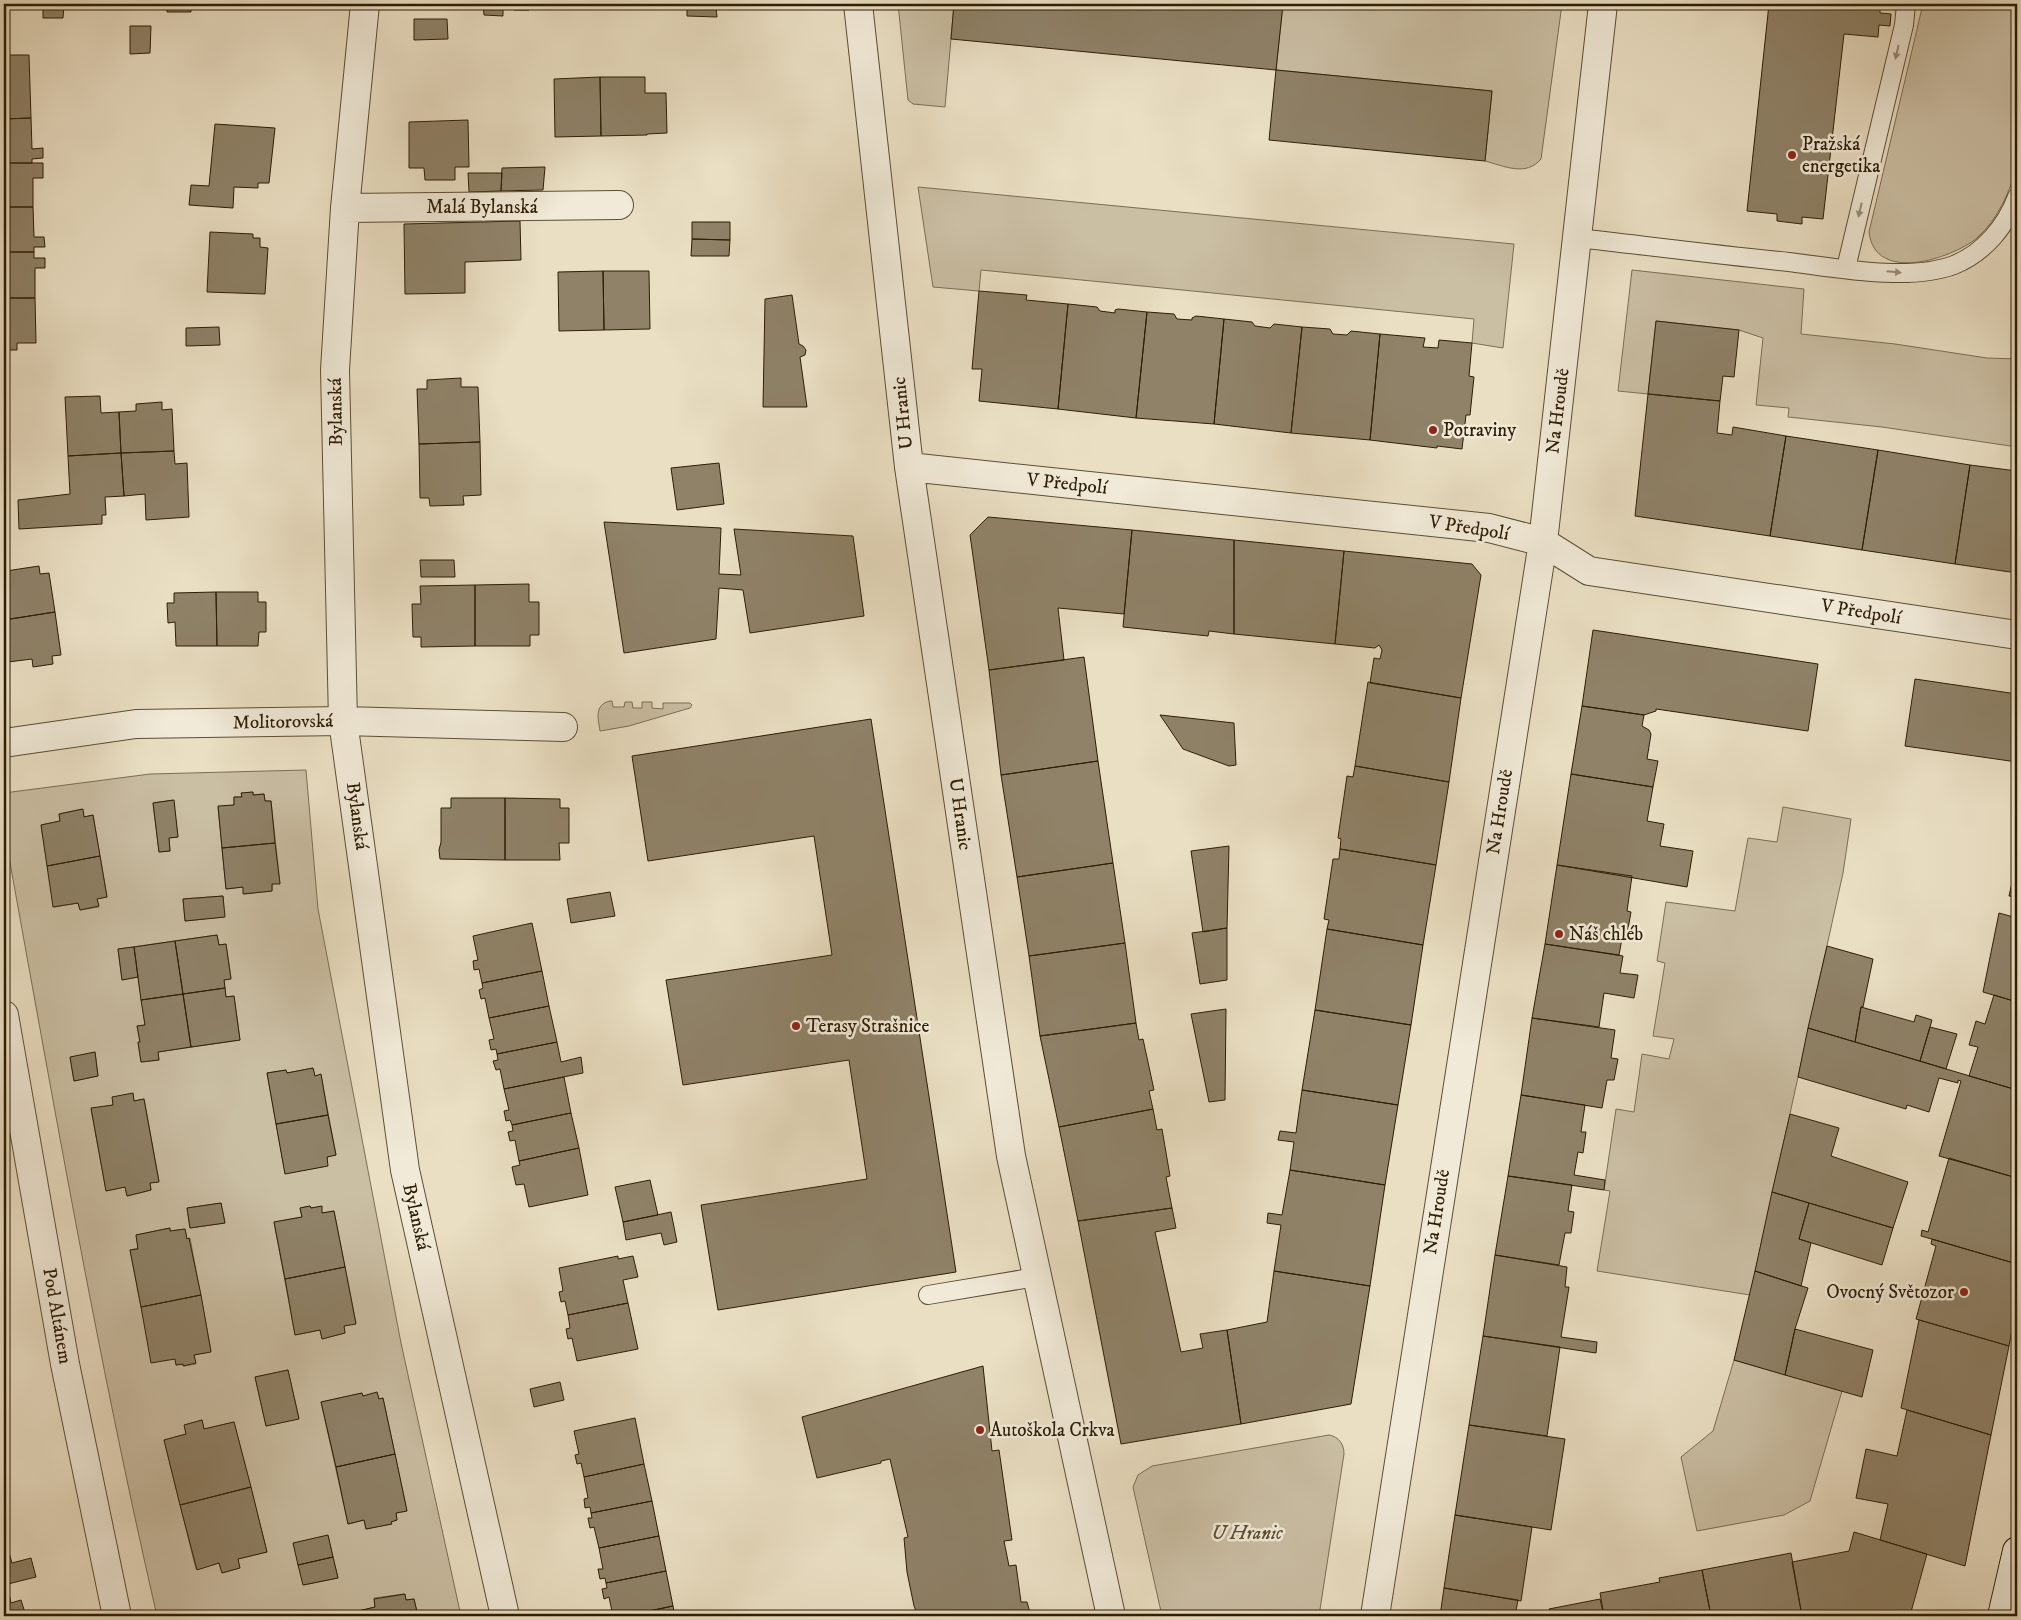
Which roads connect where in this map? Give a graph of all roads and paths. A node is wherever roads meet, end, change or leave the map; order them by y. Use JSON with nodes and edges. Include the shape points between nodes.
{"nodes":[{"id":1,"x":365,"y":4,"type":"edge"},
{"id":2,"x":858,"y":4,"type":"edge"},
{"id":3,"x":1603,"y":4,"type":"edge"},
{"id":4,"x":1906,"y":4,"type":"edge"},
{"id":5,"x":2017,"y":197,"type":"edge"},
{"id":6,"x":619,"y":205,"type":"dead end"},
{"id":7,"x":345,"y":208,"type":"junction"},
{"id":8,"x":1578,"y":238,"type":"junction"},
{"id":9,"x":1846,"y":268,"type":"junction"},
{"id":10,"x":909,"y":467,"type":"junction"},
{"id":11,"x":1543,"y":542,"type":"junction"},
{"id":12,"x":2017,"y":635,"type":"edge"},
{"id":13,"x":343,"y":721,"type":"junction"},
{"id":14,"x":563,"y":727,"type":"dead end"},
{"id":15,"x":4,"y":743,"type":"edge"},
{"id":16,"x":4,"y":1015,"type":"edge"},
{"id":17,"x":1036,"y":1277,"type":"junction"},
{"id":18,"x":928,"y":1295,"type":"dead end"},
{"id":19,"x":2017,"y":1551,"type":"edge"},
{"id":20,"x":117,"y":1616,"type":"edge"},
{"id":21,"x":505,"y":1616,"type":"edge"},
{"id":22,"x":1111,"y":1616,"type":"edge"},
{"id":23,"x":1375,"y":1616,"type":"edge"},
{"id":24,"x":2002,"y":1616,"type":"edge"}],
"edges":[{"from":1,"to":7,"type":"street","name":"Bylanská"},
{"from":2,"to":10,"type":"street","name":"U Hranic"},
{"from":3,"to":8,"type":"street","name":"Na Hroudě"},
{"from":4,"to":9,"type":"lane","one_way":true,"via":[[1904,25]]},
{"from":9,"to":5,"type":"lane","one_way":true,"via":[[1910,274],[1955,264],[1979,250],[1995,234],[2010,215]]},
{"from":6,"to":7,"type":"street","name":"Malá Bylanská"},
{"from":7,"to":13,"type":"street","name":"Bylanská","via":[[335,370]]},
{"from":8,"to":9,"type":"lane"},
{"from":8,"to":11,"type":"street","name":"Na Hroudě"},
{"from":10,"to":11,"type":"street","name":"V Předpolí","via":[[1489,528]]},
{"from":10,"to":17,"type":"street","name":"U Hranic","via":[[1011,1156]]},
{"from":11,"to":12,"type":"street","name":"V Předpolí","via":[[1589,571]]},
{"from":11,"to":23,"type":"street","name":"Na Hroudě"},
{"from":13,"to":14,"type":"street","name":"Molitorovská"},
{"from":13,"to":15,"type":"street","name":"Molitorovská","via":[[136,724]]},
{"from":13,"to":21,"type":"street","name":"Bylanská","via":[[405,1170]]},
{"from":16,"to":20,"type":"street","name":"Pod Altánem","via":[[65,1364]]},
{"from":17,"to":18,"type":"lane"},
{"from":17,"to":22,"type":"street","name":"U Hranic"},
{"from":19,"to":24,"type":"street"}]}
